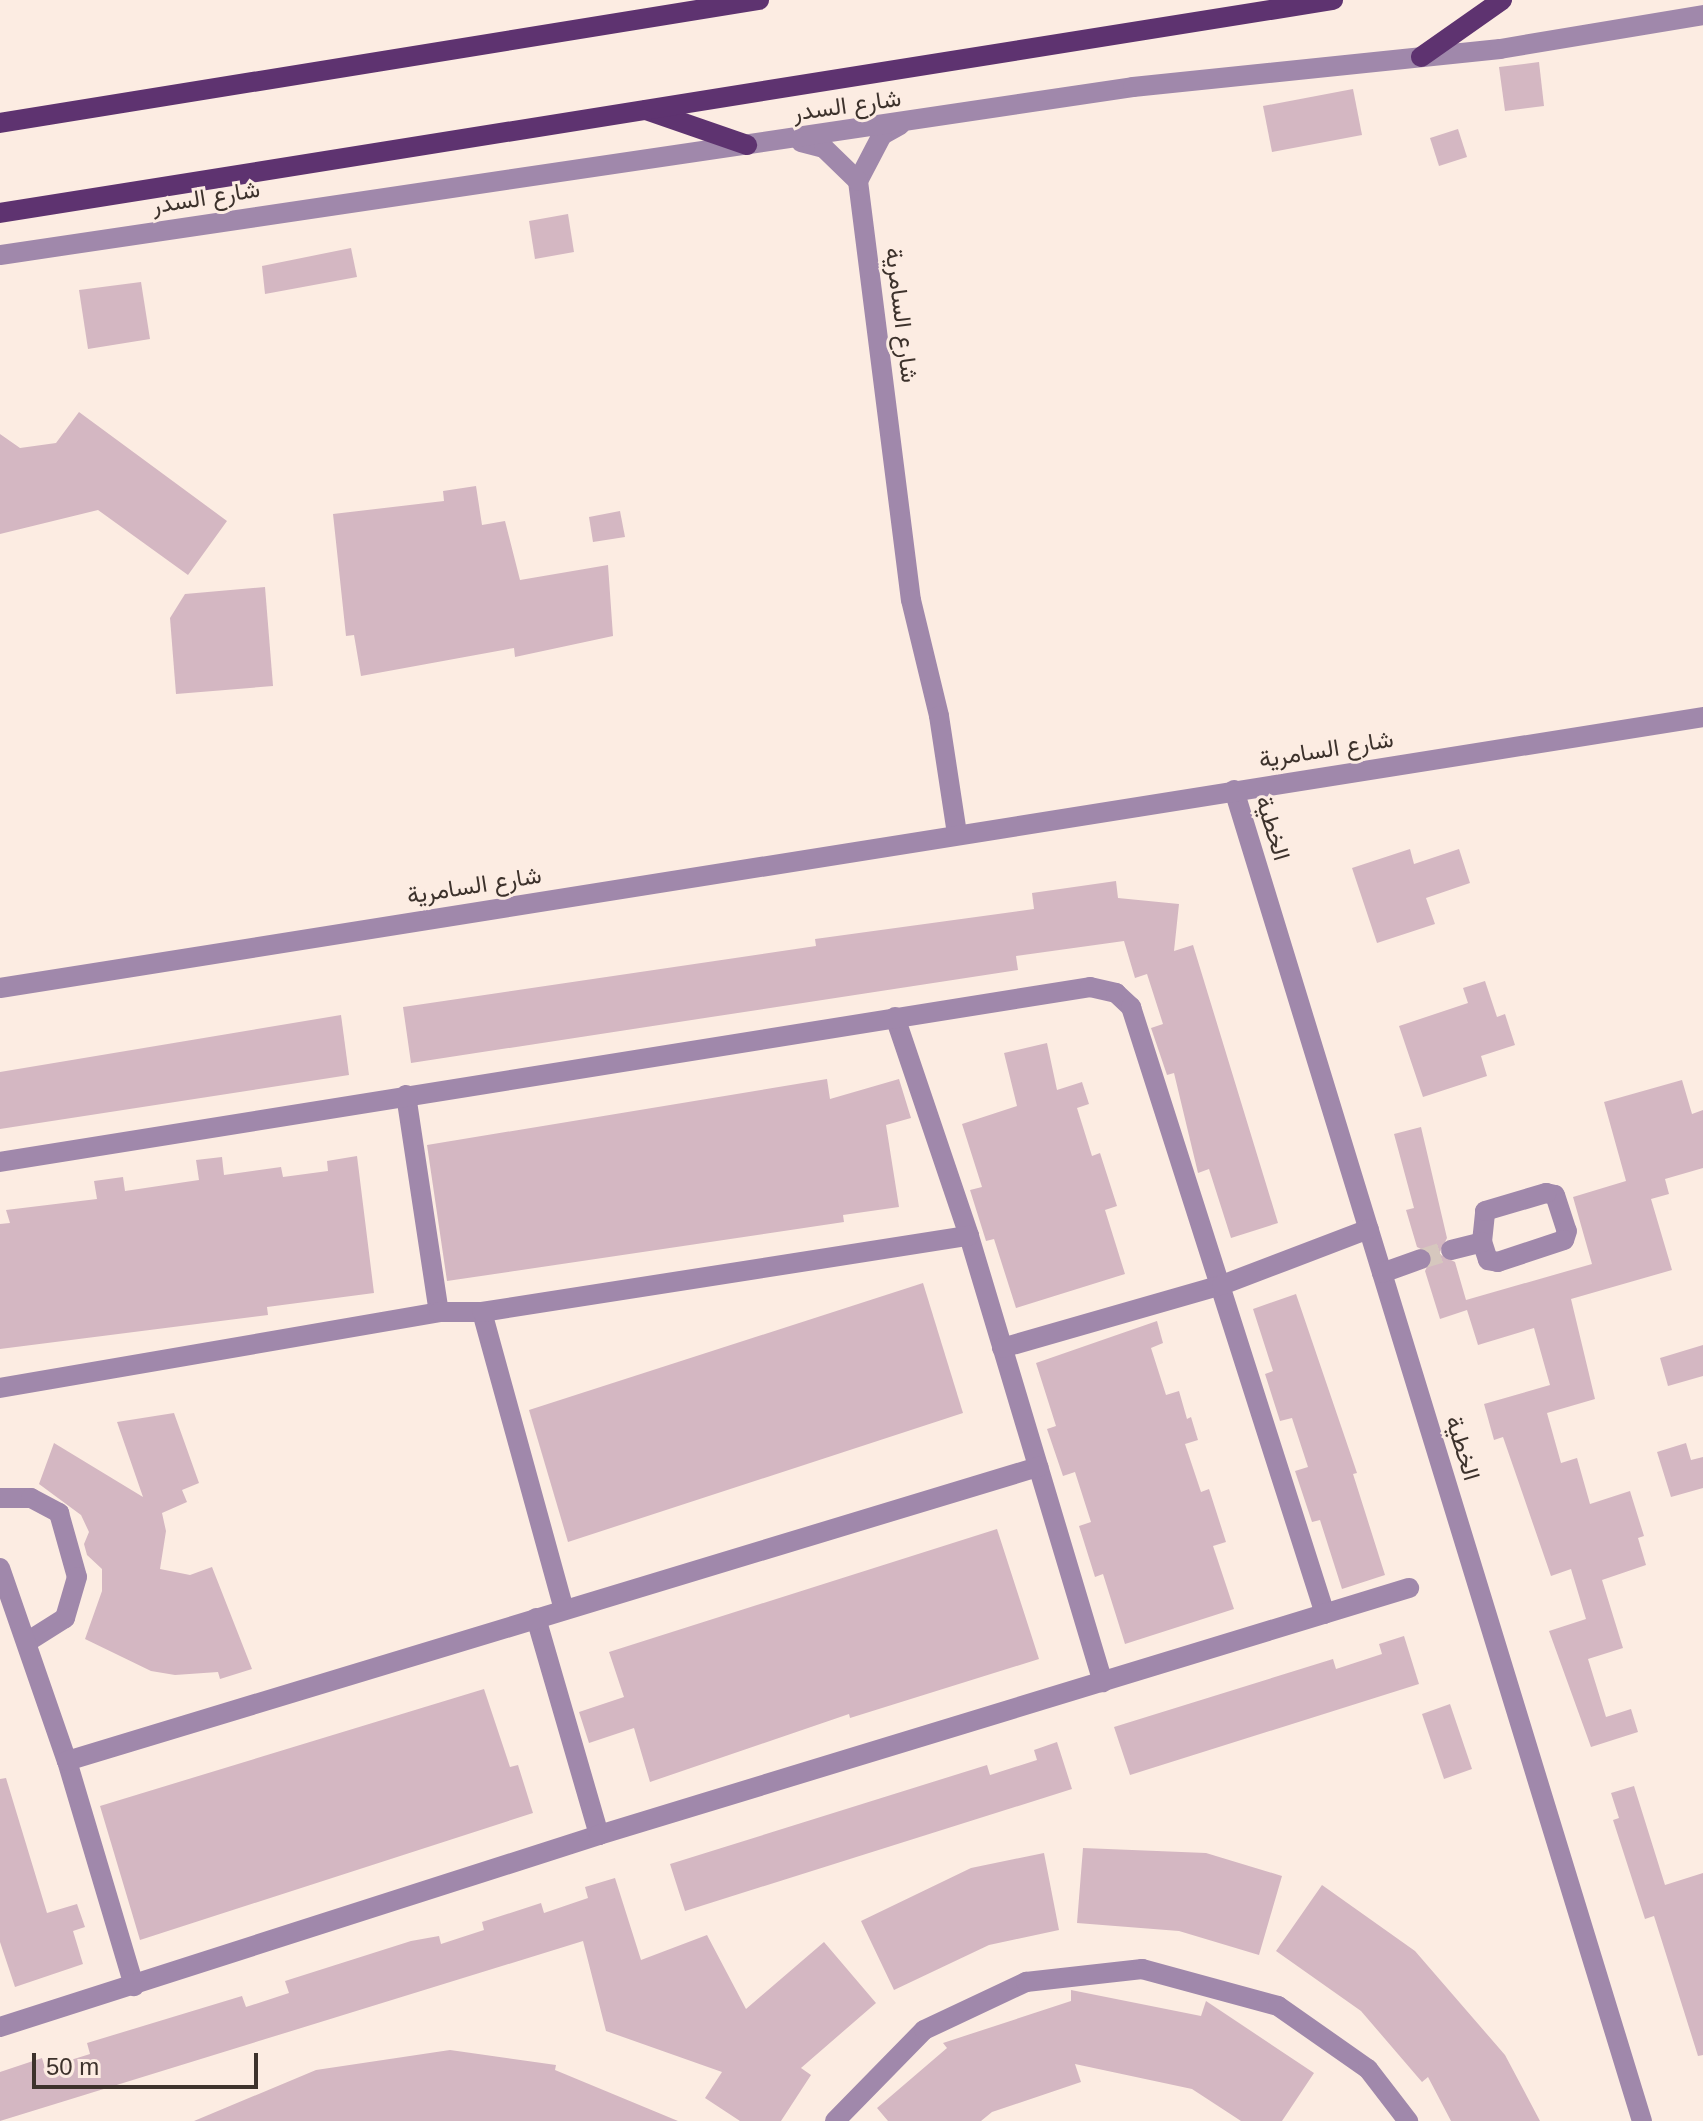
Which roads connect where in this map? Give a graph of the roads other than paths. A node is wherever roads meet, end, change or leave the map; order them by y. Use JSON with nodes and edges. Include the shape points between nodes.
{"nodes":[{"id":1,"x":668,"y":0,"type":"edge"},
{"id":2,"x":759,"y":0,"type":"edge"},
{"id":3,"x":1333,"y":0,"type":"edge"},
{"id":4,"x":1502,"y":0,"type":"edge"},
{"id":5,"x":1703,"y":15,"type":"edge"},
{"id":6,"x":651,"y":18,"type":"junction"},
{"id":7,"x":1421,"y":57,"type":"junction"},
{"id":8,"x":643,"y":108,"type":"junction"},
{"id":9,"x":0,"y":123,"type":"edge"},
{"id":10,"x":904,"y":123,"type":"junction"},
{"id":11,"x":791,"y":139,"type":"junction"},
{"id":12,"x":747,"y":145,"type":"junction"},
{"id":13,"x":858,"y":181,"type":"junction"},
{"id":14,"x":0,"y":213,"type":"edge"},
{"id":15,"x":0,"y":255,"type":"edge"},
{"id":16,"x":1703,"y":717,"type":"edge"},
{"id":17,"x":1234,"y":790,"type":"junction"},
{"id":18,"x":957,"y":833,"type":"junction"},
{"id":19,"x":0,"y":988,"type":"edge"},
{"id":20,"x":895,"y":1017,"type":"junction"},
{"id":21,"x":406,"y":1095,"type":"junction"},
{"id":22,"x":0,"y":1162,"type":"edge"},
{"id":23,"x":1369,"y":1229,"type":"junction"},
{"id":24,"x":969,"y":1236,"type":"junction"},
{"id":25,"x":1482,"y":1242,"type":"junction"},
{"id":26,"x":1451,"y":1250,"type":"tunnel mouth"},
{"id":27,"x":1421,"y":1259,"type":"tunnel mouth"},
{"id":28,"x":1382,"y":1273,"type":"junction"},
{"id":29,"x":1222,"y":1285,"type":"junction"},
{"id":30,"x":439,"y":1312,"type":"junction"},
{"id":31,"x":482,"y":1312,"type":"junction"},
{"id":32,"x":1002,"y":1348,"type":"junction"},
{"id":33,"x":0,"y":1388,"type":"edge"},
{"id":34,"x":1038,"y":1467,"type":"junction"},
{"id":35,"x":0,"y":1498,"type":"edge"},
{"id":36,"x":0,"y":1568,"type":"edge"},
{"id":37,"x":1409,"y":1588,"type":"dead end"},
{"id":38,"x":564,"y":1610,"type":"junction"},
{"id":39,"x":1325,"y":1614,"type":"junction"},
{"id":40,"x":536,"y":1618,"type":"junction"},
{"id":41,"x":27,"y":1642,"type":"junction"},
{"id":42,"x":1103,"y":1682,"type":"junction"},
{"id":43,"x":67,"y":1761,"type":"junction"},
{"id":44,"x":599,"y":1835,"type":"junction"},
{"id":45,"x":134,"y":1986,"type":"junction"},
{"id":46,"x":0,"y":2027,"type":"edge"},
{"id":47,"x":835,"y":2121,"type":"edge"},
{"id":48,"x":1408,"y":2121,"type":"edge"},
{"id":49,"x":1642,"y":2121,"type":"edge"}],
"edges":[{"from":1,"to":6,"type":"street"},
{"from":2,"to":6,"type":"main road"},
{"from":3,"to":8,"type":"main road","name":"شارع السدر"},
{"from":4,"to":7,"type":"main road"},
{"from":5,"to":7,"type":"street","name":"شارع السدر"},
{"from":6,"to":9,"type":"main road"},
{"from":7,"to":10,"type":"street","name":"شارع السدر","via":[[1133,87]]},
{"from":8,"to":12,"type":"main road"},
{"from":8,"to":14,"type":"main road","name":"شارع السدر"},
{"from":10,"to":11,"type":"street","name":"شارع السدر"},
{"from":10,"to":13,"type":"street","via":[[882,135]]},
{"from":11,"to":12,"type":"street","name":"شارع السدر"},
{"from":11,"to":13,"type":"street","via":[[824,148]]},
{"from":12,"to":15,"type":"street","name":"شارع السدر"},
{"from":13,"to":18,"type":"street","name":"شارع السامرية","via":[[911,600],[939,716]]},
{"from":16,"to":17,"type":"street","name":"شارع السامرية"},
{"from":17,"to":18,"type":"street","name":"شارع السامرية"},
{"from":17,"to":23,"type":"street","name":"الخطية"},
{"from":18,"to":19,"type":"street","name":"شارع السامرية"},
{"from":20,"to":21,"type":"street"},
{"from":20,"to":24,"type":"street"},
{"from":20,"to":29,"type":"street","via":[[1090,987],[1116,993],[1131,1007]]},
{"from":21,"to":22,"type":"street"},
{"from":21,"to":30,"type":"street"},
{"from":23,"to":28,"type":"street","name":"الخطية"},
{"from":23,"to":29,"type":"street"},
{"from":24,"to":31,"type":"street"},
{"from":24,"to":32,"type":"street"},
{"from":25,"to":25,"type":"street","via":[[1485,1211],[1536,1194],[1555,1195],[1567,1231],[1560,1244],[1493,1262]]},
{"from":25,"to":26,"type":"street"},
{"from":27,"to":28,"type":"street"},
{"from":28,"to":49,"type":"street","name":"الخطية"},
{"from":29,"to":32,"type":"street"},
{"from":29,"to":39,"type":"street"},
{"from":30,"to":31,"type":"street"},
{"from":30,"to":33,"type":"street"},
{"from":31,"to":38,"type":"street"},
{"from":32,"to":34,"type":"street"},
{"from":34,"to":38,"type":"street"},
{"from":34,"to":42,"type":"street"},
{"from":35,"to":41,"type":"street","via":[[31,1498],[59,1513],[77,1577],[65,1618]]},
{"from":36,"to":41,"type":"street"},
{"from":37,"to":39,"type":"street"},
{"from":38,"to":40,"type":"street"},
{"from":39,"to":42,"type":"street"},
{"from":40,"to":43,"type":"street"},
{"from":40,"to":44,"type":"street"},
{"from":41,"to":43,"type":"street"},
{"from":42,"to":44,"type":"street"},
{"from":43,"to":45,"type":"street"},
{"from":44,"to":45,"type":"street"},
{"from":45,"to":46,"type":"street"},
{"from":47,"to":48,"type":"street","via":[[924,2030],[1026,1982],[1142,1969],[1278,2006],[1368,2069]]}]}
